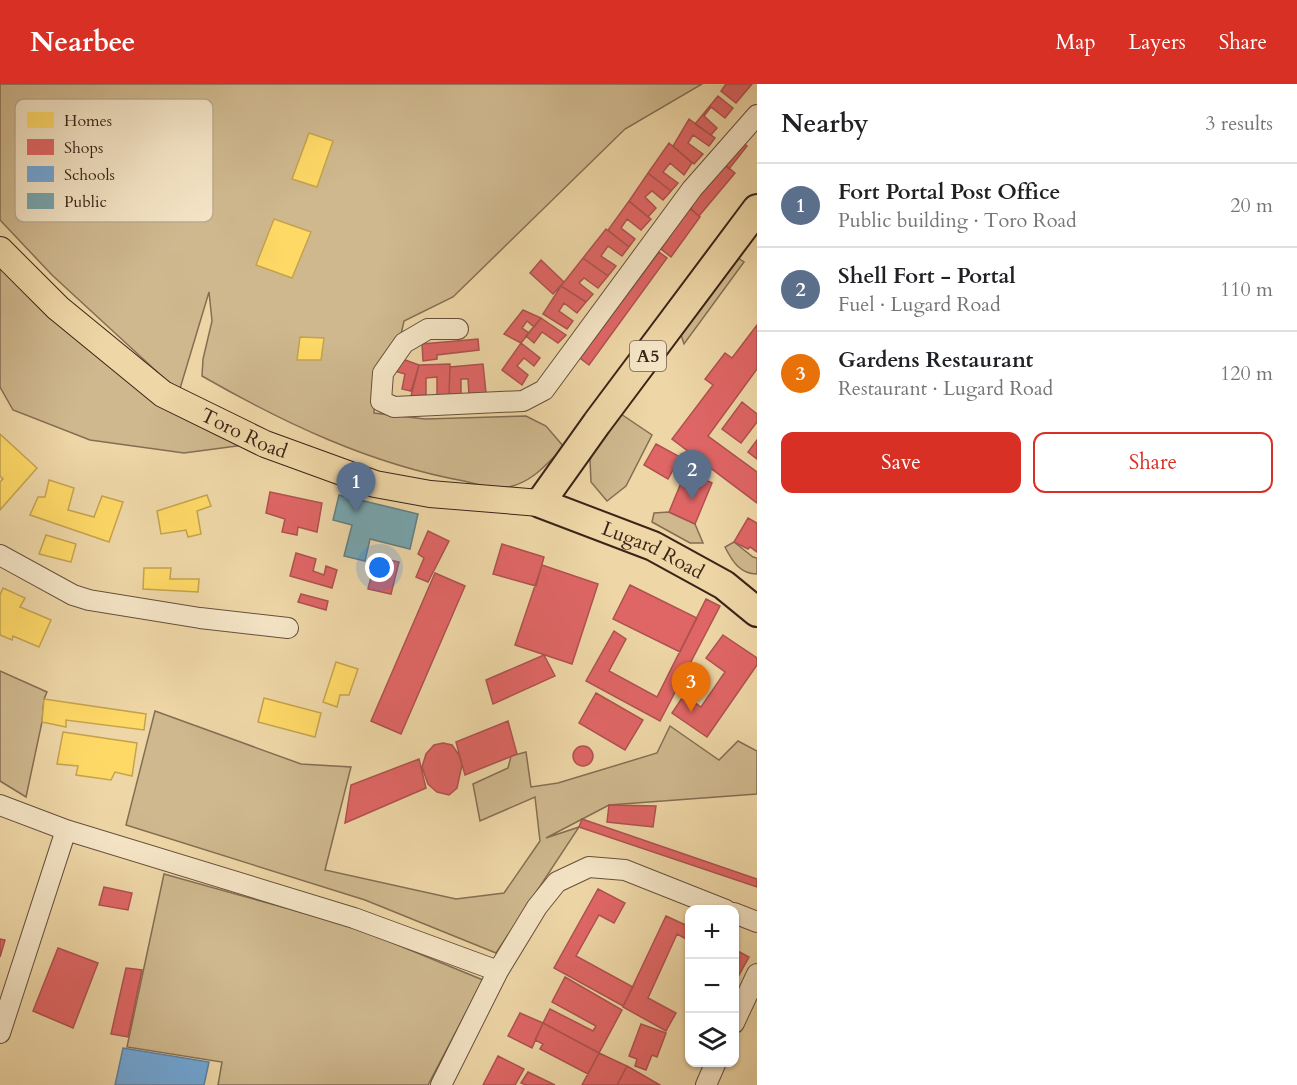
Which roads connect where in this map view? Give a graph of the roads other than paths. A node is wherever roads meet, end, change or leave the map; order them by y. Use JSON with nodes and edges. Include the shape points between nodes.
{"nodes":[{"id":1,"x":757,"y":115,"type":"edge"},
{"id":2,"x":757,"y":209,"type":"edge"},
{"id":3,"x":0,"y":250,"type":"edge"},
{"id":4,"x":458,"y":329,"type":"dead end"},
{"id":5,"x":540,"y":503,"type":"junction"},
{"id":6,"x":0,"y":555,"type":"edge"},
{"id":7,"x":757,"y":612,"type":"edge"},
{"id":8,"x":288,"y":628,"type":"dead end"},
{"id":9,"x":0,"y":805,"type":"edge"},
{"id":10,"x":66,"y":830,"type":"junction"},
{"id":11,"x":716,"y":905,"type":"edge"},
{"id":12,"x":739,"y":915,"type":"edge"},
{"id":13,"x":757,"y":922,"type":"edge"},
{"id":14,"x":498,"y":971,"type":"junction"},
{"id":15,"x":757,"y":974,"type":"edge"},
{"id":16,"x":739,"y":1014,"type":"edge"},
{"id":17,"x":0,"y":1033,"type":"edge"},
{"id":18,"x":714,"y":1067,"type":"edge"},
{"id":19,"x":441,"y":1085,"type":"edge"},
{"id":20,"x":706,"y":1085,"type":"edge"}],
"edges":[{"from":1,"to":4,"type":"street","via":[[692,189],[544,390],[523,401],[394,407],[381,401],[383,373],[404,343],[428,329]]},
{"from":2,"to":5,"type":"highway","number":"A5"},
{"from":3,"to":5,"type":"main road","name":"Toro Road","via":[[58,308],[163,394],[265,444],[375,484],[430,494]]},
{"from":5,"to":7,"type":"highway","name":"Lugard Road","via":[[653,546],[724,585]]},
{"from":6,"to":8,"type":"street","via":[[89,600]]},
{"from":9,"to":10,"type":"street"},
{"from":10,"to":14,"type":"street","via":[[354,918]]},
{"from":10,"to":17,"type":"street"},
{"from":11,"to":14,"type":"street","via":[[625,870],[589,867],[558,882],[537,907]]},
{"from":12,"to":13,"type":"street"},
{"from":14,"to":19,"type":"street"},
{"from":15,"to":16,"type":"street"},
{"from":18,"to":20,"type":"street"}]}
